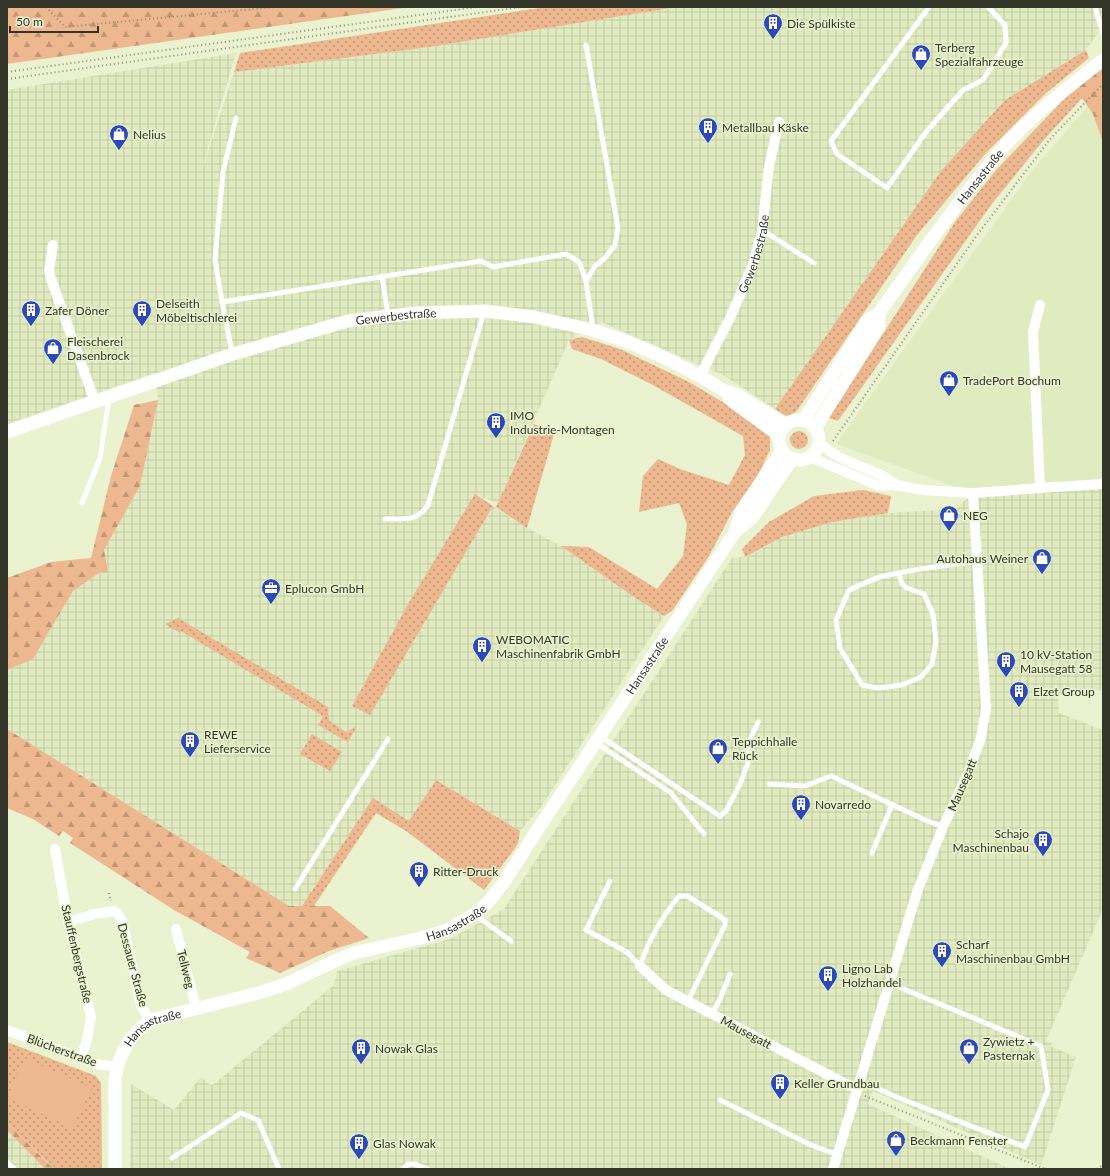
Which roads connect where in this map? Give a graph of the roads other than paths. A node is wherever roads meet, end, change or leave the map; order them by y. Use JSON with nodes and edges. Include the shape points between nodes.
{"nodes":[{"id":1,"x":928,"y":7,"type":"edge"},
{"id":2,"x":988,"y":7,"type":"edge"},
{"id":3,"x":1095,"y":7,"type":"edge"},
{"id":4,"x":1103,"y":33,"type":"edge"},
{"id":5,"x":586,"y":45,"type":"dead end"},
{"id":6,"x":1103,"y":60,"type":"edge"},
{"id":7,"x":236,"y":118,"type":"dead end"},
{"id":8,"x":779,"y":122,"type":"dead end"},
{"id":9,"x":762,"y":230,"type":"junction"},
{"id":10,"x":52,"y":245,"type":"dead end"},
{"id":11,"x":814,"y":263,"type":"dead end"},
{"id":12,"x":382,"y":276,"type":"junction"},
{"id":13,"x":586,"y":281,"type":"junction"},
{"id":14,"x":222,"y":302,"type":"junction"},
{"id":15,"x":1040,"y":305,"type":"dead end"},
{"id":16,"x":484,"y":311,"type":"junction"},
{"id":17,"x":879,"y":313,"type":"junction"},
{"id":18,"x":388,"y":316,"type":"junction"},
{"id":19,"x":593,"y":330,"type":"junction"},
{"id":20,"x":233,"y":354,"type":"junction"},
{"id":21,"x":700,"y":376,"type":"junction"},
{"id":22,"x":725,"y":391,"type":"junction"},
{"id":23,"x":109,"y":397,"type":"junction"},
{"id":24,"x":94,"y":402,"type":"junction"},
{"id":25,"x":803,"y":421,"type":"junction"},
{"id":26,"x":786,"y":425,"type":"junction"},
{"id":27,"x":815,"y":428,"type":"junction"},
{"id":28,"x":7,"y":432,"type":"edge"},
{"id":29,"x":780,"y":436,"type":"junction"},
{"id":30,"x":819,"y":442,"type":"junction"},
{"id":31,"x":782,"y":450,"type":"junction"},
{"id":32,"x":810,"y":457,"type":"junction"},
{"id":33,"x":794,"y":459,"type":"junction"},
{"id":34,"x":1103,"y":484,"type":"edge"},
{"id":35,"x":896,"y":485,"type":"junction"},
{"id":36,"x":1040,"y":488,"type":"junction"},
{"id":37,"x":974,"y":493,"type":"junction"},
{"id":38,"x":82,"y":503,"type":"dead end"},
{"id":39,"x":385,"y":519,"type":"dead end"},
{"id":40,"x":735,"y":532,"type":"junction"},
{"id":41,"x":977,"y":561,"type":"junction"},
{"id":42,"x":899,"y":574,"type":"junction"},
{"id":43,"x":758,"y":722,"type":"dead end"},
{"id":44,"x":388,"y":739,"type":"dead end"},
{"id":45,"x":597,"y":739,"type":"junction"},
{"id":46,"x":769,"y":784,"type":"dead end"},
{"id":47,"x":892,"y":805,"type":"junction"},
{"id":48,"x":943,"y":827,"type":"junction"},
{"id":49,"x":704,"y":834,"type":"dead end"},
{"id":50,"x":55,"y":849,"type":"dead end"},
{"id":51,"x":872,"y":853,"type":"dead end"},
{"id":52,"x":610,"y":881,"type":"dead end"},
{"id":53,"x":295,"y":889,"type":"dead end"},
{"id":54,"x":474,"y":914,"type":"junction"},
{"id":55,"x":68,"y":922,"type":"junction"},
{"id":56,"x":176,"y":929,"type":"dead end"},
{"id":57,"x":511,"y":942,"type":"dead end"},
{"id":58,"x":640,"y":966,"type":"junction"},
{"id":59,"x":730,"y":974,"type":"dead end"},
{"id":60,"x":889,"y":983,"type":"junction"},
{"id":61,"x":688,"y":1001,"type":"junction"},
{"id":62,"x":196,"y":1008,"type":"junction"},
{"id":63,"x":712,"y":1014,"type":"junction"},
{"id":64,"x":151,"y":1020,"type":"junction"},
{"id":65,"x":7,"y":1030,"type":"edge"},
{"id":66,"x":81,"y":1058,"type":"junction"},
{"id":67,"x":117,"y":1067,"type":"junction"},
{"id":68,"x":858,"y":1087,"type":"junction"},
{"id":69,"x":720,"y":1100,"type":"dead end"},
{"id":70,"x":838,"y":1155,"type":"junction"},
{"id":71,"x":172,"y":1158,"type":"dead end"},
{"id":72,"x":7,"y":1162,"type":"edge"},
{"id":73,"x":14,"y":1169,"type":"edge"},
{"id":74,"x":115,"y":1169,"type":"edge"},
{"id":75,"x":279,"y":1169,"type":"edge"},
{"id":76,"x":403,"y":1169,"type":"edge"},
{"id":77,"x":428,"y":1169,"type":"edge"},
{"id":78,"x":833,"y":1169,"type":"edge"}],
"edges":[{"from":1,"to":2,"type":"lane","via":[[831,141],[837,154],[887,188],[926,132],[963,90],[983,80],[1006,43],[1005,24]]},
{"from":3,"to":4,"type":"lane"},
{"from":5,"to":13,"type":"lane","via":[[618,228],[615,245],[595,266]]},
{"from":6,"to":17,"type":"street","name":"Hansastraße","via":[[1066,88],[1008,142],[947,216]]},
{"from":7,"to":14,"type":"lane","via":[[223,172],[215,259]]},
{"from":8,"to":9,"type":"street","name":"Gewerbestraße","via":[[769,166]]},
{"from":9,"to":11,"type":"lane"},
{"from":9,"to":21,"type":"street","name":"Gewerbestraße","via":[[748,278]]},
{"from":10,"to":24,"type":"street","via":[[50,276]]},
{"from":12,"to":13,"type":"lane","via":[[481,261],[493,267],[566,254],[578,262]]},
{"from":12,"to":14,"type":"lane"},
{"from":12,"to":18,"type":"lane"},
{"from":13,"to":19,"type":"lane"},
{"from":14,"to":20,"type":"lane"},
{"from":15,"to":36,"type":"street","via":[[1033,332]]},
{"from":16,"to":18,"type":"street","name":"Gewerbestraße"},
{"from":16,"to":19,"type":"street","name":"Gewerbestraße","via":[[534,317]]},
{"from":16,"to":39,"type":"lane","via":[[428,505],[423,513],[415,518]]},
{"from":17,"to":25,"type":"street","name":"Hansastraße","via":[[867,321]]},
{"from":17,"to":27,"type":"street","name":"Hansastraße","via":[[879,326]]},
{"from":18,"to":20,"type":"street","name":"Gewerbestraße","via":[[348,321]]},
{"from":19,"to":21,"type":"street","name":"Gewerbestraße","via":[[661,356]]},
{"from":20,"to":23,"type":"street","name":"Gewerbestraße"},
{"from":21,"to":22,"type":"street","name":"Gewerbestraße"},
{"from":22,"to":26,"type":"street","name":"Gewerbestraße","via":[[736,394]]},
{"from":22,"to":29,"type":"street","name":"Gewerbestraße","via":[[732,401]]},
{"from":23,"to":24,"type":"street","name":"Gewerbestraße"},
{"from":23,"to":38,"type":"lane","via":[[100,458]]},
{"from":24,"to":28,"type":"street","name":"Gewerbestraße"},
{"from":25,"to":26,"type":"street","via":[[797,420]]},
{"from":25,"to":27,"type":"street"},
{"from":26,"to":29,"type":"street"},
{"from":27,"to":30,"type":"street"},
{"from":29,"to":31,"type":"street"},
{"from":30,"to":32,"type":"street"},
{"from":30,"to":35,"type":"street","via":[[847,461],[883,476]]},
{"from":31,"to":33,"type":"street"},
{"from":31,"to":40,"type":"street","name":"Hansastraße","via":[[741,512]]},
{"from":32,"to":33,"type":"street"},
{"from":32,"to":35,"type":"street","via":[[879,486]]},
{"from":33,"to":40,"type":"street","name":"Hansastraße","via":[[752,518]]},
{"from":34,"to":36,"type":"street"},
{"from":35,"to":37,"type":"street","via":[[922,490]]},
{"from":36,"to":37,"type":"street"},
{"from":37,"to":41,"type":"street","name":"Mausegatt"},
{"from":40,"to":45,"type":"street","name":"Hansastraße"},
{"from":41,"to":42,"type":"lane"},
{"from":41,"to":48,"type":"street","name":"Mausegatt","via":[[986,708],[981,738]]},
{"from":42,"to":42,"type":"lane","via":[[849,590],[836,620],[840,648],[862,685],[878,688],[902,685],[922,677],[932,664],[936,641],[933,614],[924,594],[907,588],[902,584]]},
{"from":43,"to":45,"type":"lane","via":[[748,744],[748,763],[740,784],[726,811],[720,816]]},
{"from":44,"to":53,"type":"lane"},
{"from":45,"to":49,"type":"lane","via":[[671,793]]},
{"from":45,"to":54,"type":"street","name":"Hansastraße","via":[[499,890]]},
{"from":46,"to":47,"type":"lane","via":[[804,786],[831,776]]},
{"from":47,"to":48,"type":"lane"},
{"from":47,"to":51,"type":"lane"},
{"from":48,"to":60,"type":"street","name":"Mausegatt","via":[[917,892]]},
{"from":50,"to":55,"type":"street","name":"Stauffenbergstraße"},
{"from":52,"to":58,"type":"lane","via":[[586,930],[627,952]]},
{"from":54,"to":57,"type":"lane"},
{"from":54,"to":62,"type":"street","name":"Hansastraße","via":[[447,930],[354,953],[286,984]]},
{"from":55,"to":64,"type":"street","name":"Dessauer Straße","via":[[103,912],[114,911],[118,914],[122,920],[142,1006]]},
{"from":55,"to":66,"type":"street","name":"Stauffenbergstraße","via":[[91,1017]]},
{"from":56,"to":62,"type":"street","name":"Tellweg"},
{"from":58,"to":61,"type":"street","name":"Mausegatt","via":[[666,990]]},
{"from":58,"to":61,"type":"lane","via":[[646,947],[670,906],[679,896],[687,896],[721,916],[725,920],[725,925]]},
{"from":59,"to":63,"type":"lane"},
{"from":60,"to":68,"type":"street","name":"Mausegatt"},
{"from":60,"to":68,"type":"lane","via":[[1041,1046],[1048,1090],[1025,1147],[899,1098]]},
{"from":61,"to":63,"type":"street","name":"Mausegatt"},
{"from":62,"to":64,"type":"street","name":"Hansastraße"},
{"from":63,"to":68,"type":"street","name":"Mausegatt","via":[[842,1082]]},
{"from":64,"to":67,"type":"street","name":"Hansastraße","via":[[129,1039]]},
{"from":65,"to":66,"type":"street","name":"Blücherstraße"},
{"from":66,"to":67,"type":"street","name":"Blücherstraße","via":[[96,1064]]},
{"from":67,"to":74,"type":"street","name":"Hansastraße"},
{"from":68,"to":70,"type":"street","name":"Mausegatt"},
{"from":69,"to":70,"type":"lane","via":[[811,1145]]},
{"from":70,"to":78,"type":"street","name":"Mausegatt"},
{"from":71,"to":75,"type":"lane","via":[[241,1113],[258,1120]]},
{"from":72,"to":73,"type":"lane"},
{"from":76,"to":77,"type":"lane","via":[[408,1164],[414,1164]]}]}
